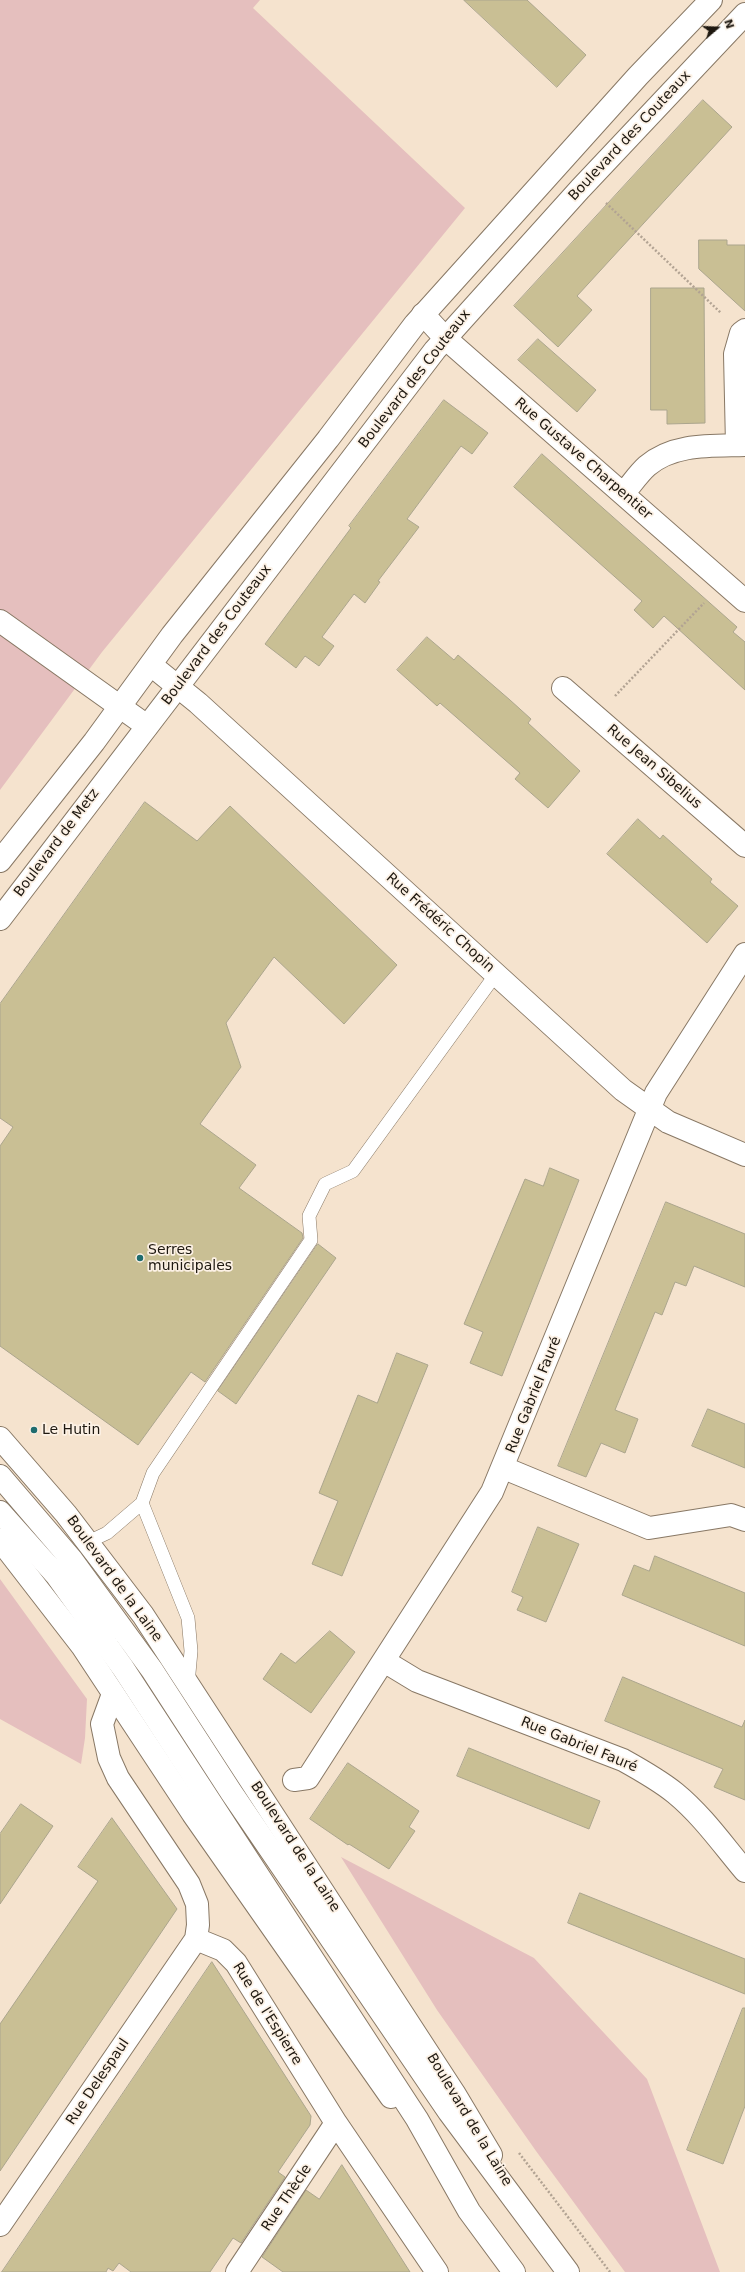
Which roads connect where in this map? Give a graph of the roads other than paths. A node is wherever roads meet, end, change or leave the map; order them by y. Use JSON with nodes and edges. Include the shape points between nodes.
{"nodes":[{"id":1,"x":711,"y":0,"type":"edge"},
{"id":2,"x":745,"y":14,"type":"edge"},
{"id":3,"x":424,"y":314,"type":"junction"},
{"id":4,"x":743,"y":331,"type":"edge"},
{"id":5,"x":445,"y":338,"type":"junction"},
{"id":6,"x":741,"y":445,"type":"edge"},
{"id":7,"x":623,"y":494,"type":"junction"},
{"id":8,"x":745,"y":600,"type":"edge"},
{"id":9,"x":0,"y":621,"type":"edge"},
{"id":10,"x":150,"y":665,"type":"junction"},
{"id":11,"x":177,"y":686,"type":"junction"},
{"id":12,"x":563,"y":688,"type":"dead end"},
{"id":13,"x":120,"y":707,"type":"junction"},
{"id":14,"x":148,"y":726,"type":"junction"},
{"id":15,"x":115,"y":768,"type":"joint"},
{"id":16,"x":745,"y":846,"type":"edge"},
{"id":17,"x":0,"y":861,"type":"edge"},
{"id":18,"x":0,"y":919,"type":"edge"},
{"id":19,"x":745,"y":954,"type":"edge"},
{"id":20,"x":496,"y":974,"type":"junction"},
{"id":21,"x":649,"y":1110,"type":"junction"},
{"id":22,"x":745,"y":1155,"type":"edge"},
{"id":23,"x":0,"y":1438,"type":"edge"},
{"id":24,"x":504,"y":1468,"type":"junction"},
{"id":25,"x":0,"y":1476,"type":"edge"},
{"id":26,"x":142,"y":1503,"type":"junction"},
{"id":27,"x":0,"y":1512,"type":"edge"},
{"id":28,"x":745,"y":1520,"type":"edge"},
{"id":29,"x":0,"y":1540,"type":"edge"},
{"id":30,"x":88,"y":1542,"type":"junction"},
{"id":31,"x":384,"y":1661,"type":"junction"},
{"id":32,"x":188,"y":1684,"type":"junction"},
{"id":33,"x":113,"y":1694,"type":"junction"},
{"id":34,"x":294,"y":1780,"type":"dead end"},
{"id":35,"x":745,"y":1871,"type":"edge"},
{"id":36,"x":196,"y":1939,"type":"junction"},
{"id":37,"x":336,"y":2123,"type":"junction"},
{"id":38,"x":469,"y":2211,"type":"junction"},
{"id":39,"x":525,"y":2213,"type":"junction"},
{"id":40,"x":0,"y":2225,"type":"edge"},
{"id":41,"x":237,"y":2272,"type":"edge"},
{"id":42,"x":437,"y":2272,"type":"edge"},
{"id":43,"x":514,"y":2272,"type":"edge"},
{"id":44,"x":568,"y":2272,"type":"edge"}],
"edges":[{"from":1,"to":3,"type":"main road","via":[[638,76]]},
{"from":2,"to":5,"type":"main road","name":"Boulevard des Couteaux"},
{"from":3,"to":5,"type":"main road","name":"Rue Gustave Charpentier"},
{"from":3,"to":10,"type":"main road"},
{"from":4,"to":6,"type":"main road","via":[[735,354]]},
{"from":5,"to":7,"type":"main road","name":"Rue Gustave Charpentier"},
{"from":5,"to":11,"type":"main road","name":"Boulevard des Couteaux"},
{"from":6,"to":7,"type":"main road","via":[[695,447],[666,454],[647,466]]},
{"from":7,"to":8,"type":"main road","name":"Rue Gustave Charpentier"},
{"from":9,"to":13,"type":"main road"},
{"from":10,"to":11,"type":"main road","name":"Rue Frédéric Chopin"},
{"from":10,"to":13,"type":"main road"},
{"from":11,"to":14,"type":"main road","name":"Boulevard des Couteaux"},
{"from":11,"to":20,"type":"main road","name":"Rue Frédéric Chopin"},
{"from":12,"to":16,"type":"main road","name":"Rue Jean Sibelius"},
{"from":13,"to":14,"type":"main road"},
{"from":13,"to":17,"type":"main road"},
{"from":14,"to":15,"type":"main road","name":"Boulevard des Couteaux"},
{"from":15,"to":18,"type":"main road","name":"Boulevard de Metz"},
{"from":19,"to":21,"type":"main road","via":[[662,1082]]},
{"from":20,"to":21,"type":"main road","name":"Rue Frédéric Chopin","via":[[606,1075]]},
{"from":20,"to":26,"type":"lane","via":[[353,1171],[325,1184],[309,1216],[311,1240],[153,1473]]},
{"from":21,"to":22,"type":"main road","name":"Rue Frédéric Chopin","via":[[684,1129]]},
{"from":21,"to":24,"type":"main road","name":"Rue Gabriel Fauré"},
{"from":23,"to":30,"type":"main road","name":"Boulevard de la Laine"},
{"from":24,"to":28,"type":"main road","via":[[649,1528],[731,1515]]},
{"from":24,"to":31,"type":"main road","name":"Rue Gabriel Fauré","via":[[476,1521]]},
{"from":25,"to":39,"type":"main road","via":[[72,1560],[152,1670],[230,1792],[449,2112]]},
{"from":26,"to":30,"type":"lane","via":[[107,1533]]},
{"from":26,"to":32,"type":"lane","via":[[188,1618],[191,1652]]},
{"from":27,"to":38,"type":"main road","via":[[57,1576],[123,1668],[417,2119]]},
{"from":29,"to":33,"type":"main road","via":[[78,1640]]},
{"from":30,"to":32,"type":"main road","name":"Boulevard de la Laine","via":[[143,1614]]},
{"from":31,"to":34,"type":"main road","name":"Rue Gabriel Fauré","via":[[308,1778]]},
{"from":31,"to":35,"type":"main road","name":"Rue Gabriel Fauré","via":[[417,1680],[623,1760],[647,1773],[676,1793],[700,1816]]},
{"from":32,"to":39,"type":"main road","name":"Boulevard de la Laine","via":[[454,2092]]},
{"from":33,"to":36,"type":"main road","via":[[102,1724],[108,1758],[118,1778],[189,1884],[197,1904]]},
{"from":33,"to":38,"type":"main road","via":[[192,1814]]},
{"from":36,"to":37,"type":"main road","name":"Rue de l'Espierre","via":[[223,1950],[236,1963]]},
{"from":36,"to":40,"type":"main road","name":"Rue Delespaul"},
{"from":37,"to":41,"type":"main road","name":"Rue Thècle"},
{"from":37,"to":42,"type":"main road","name":"Rue de l'Espierre"},
{"from":38,"to":43,"type":"main road"},
{"from":39,"to":44,"type":"main road","name":"Boulevard de la Laine"}]}
